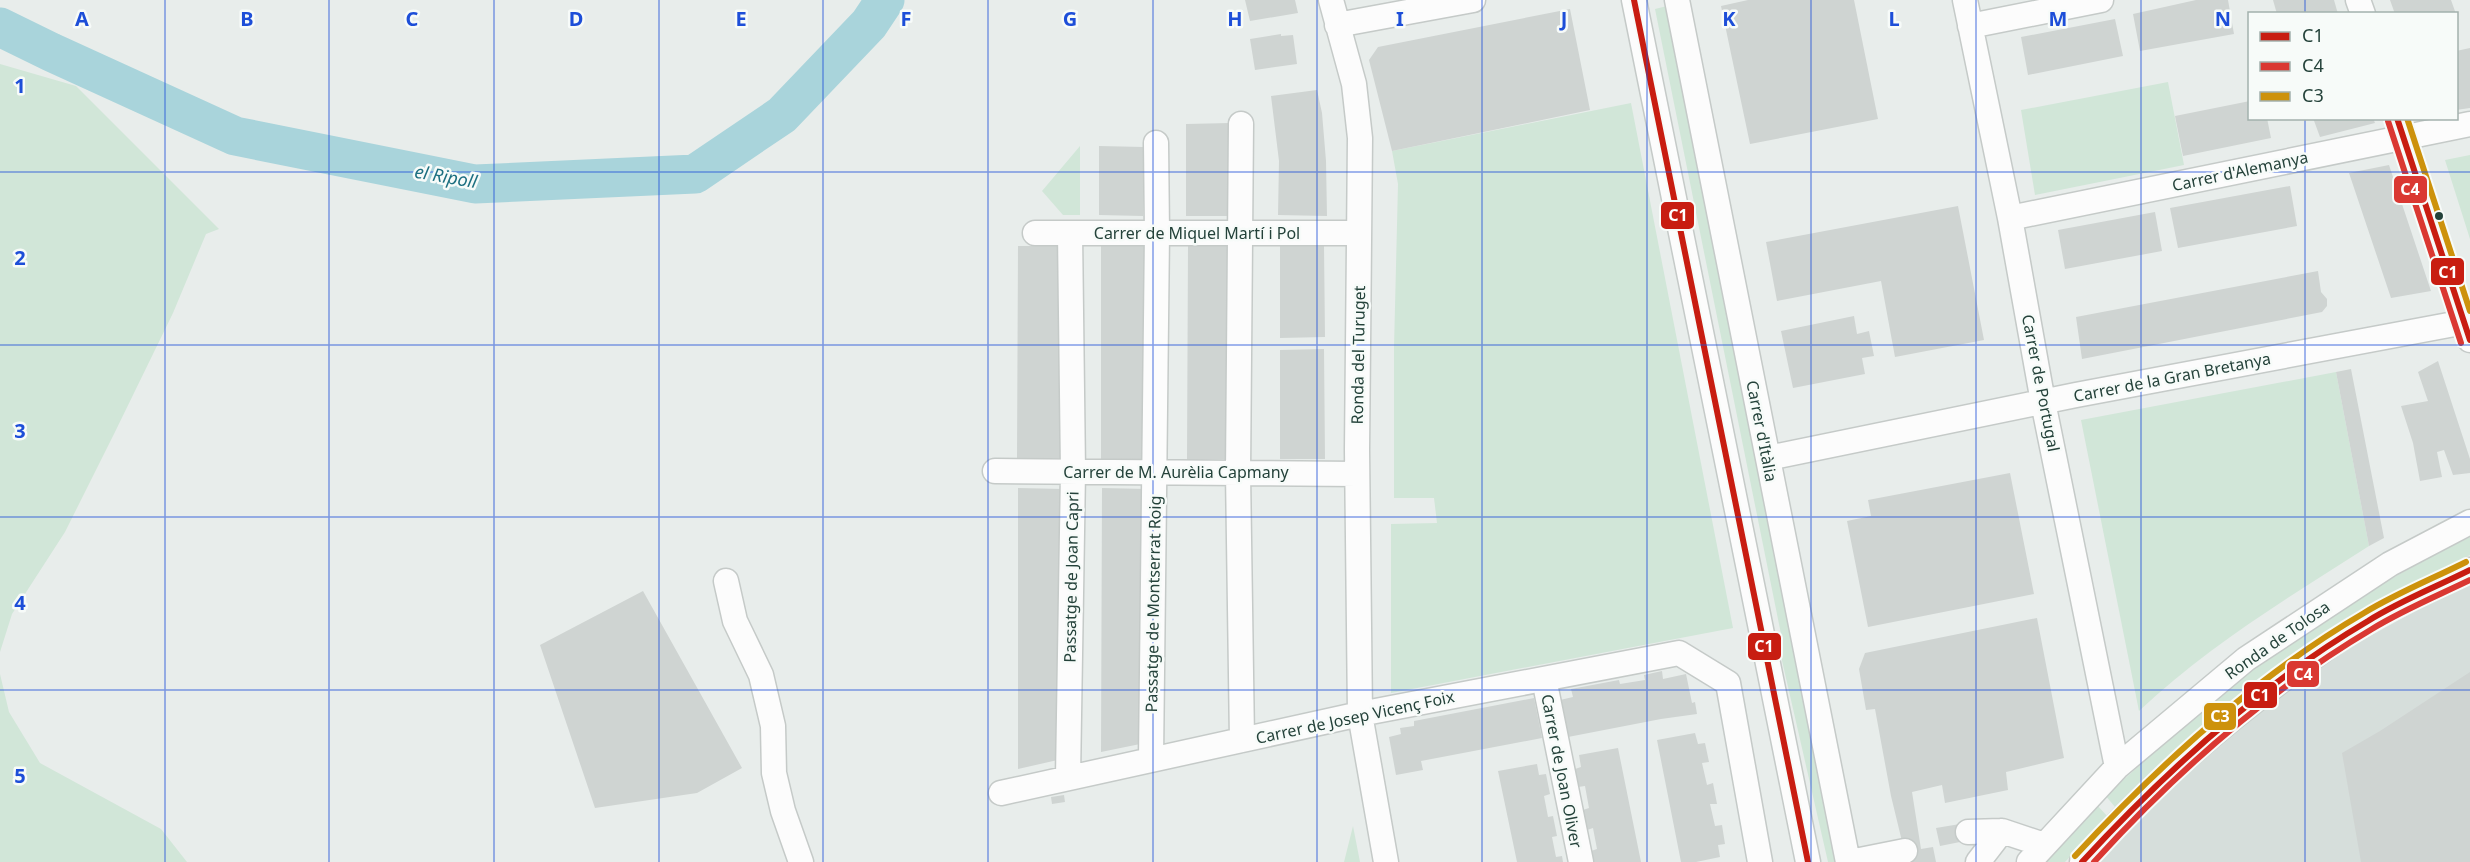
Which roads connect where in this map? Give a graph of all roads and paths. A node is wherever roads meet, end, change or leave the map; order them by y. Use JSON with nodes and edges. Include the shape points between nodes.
{"nodes":[{"id":1,"x":1330,"y":0,"type":"edge"},
{"id":2,"x":1473,"y":0,"type":"edge"},
{"id":3,"x":1634,"y":0,"type":"edge"},
{"id":4,"x":1677,"y":0,"type":"edge"},
{"id":5,"x":1965,"y":0,"type":"edge"},
{"id":6,"x":2101,"y":0,"type":"edge"},
{"id":7,"x":1337,"y":25,"type":"junction"},
{"id":8,"x":1970,"y":26,"type":"junction"},
{"id":9,"x":1241,"y":124,"type":"dead end"},
{"id":10,"x":2470,"y":124,"type":"edge"},
{"id":11,"x":2400,"y":128,"type":"edge"},
{"id":12,"x":1156,"y":143,"type":"dead end"},
{"id":13,"x":2010,"y":218,"type":"junction"},
{"id":14,"x":1035,"y":233,"type":"dead end"},
{"id":15,"x":1070,"y":233,"type":"junction"},
{"id":16,"x":1157,"y":233,"type":"junction"},
{"id":17,"x":1242,"y":233,"type":"junction"},
{"id":18,"x":1359,"y":233,"type":"junction"},
{"id":19,"x":2468,"y":328,"type":"edge"},
{"id":20,"x":2043,"y":402,"type":"junction"},
{"id":21,"x":1768,"y":458,"type":"junction"},
{"id":22,"x":995,"y":471,"type":"dead end"},
{"id":23,"x":1073,"y":471,"type":"junction"},
{"id":24,"x":1154,"y":472,"type":"junction"},
{"id":25,"x":1238,"y":473,"type":"junction"},
{"id":26,"x":1357,"y":474,"type":"junction"},
{"id":27,"x":2470,"y":522,"type":"edge"},
{"id":28,"x":2470,"y":570,"type":"edge"},
{"id":29,"x":726,"y":580,"type":"dead end"},
{"id":30,"x":1544,"y":679,"type":"junction"},
{"id":31,"x":1359,"y":714,"type":"junction"},
{"id":32,"x":1242,"y":740,"type":"junction"},
{"id":33,"x":1151,"y":759,"type":"junction"},
{"id":34,"x":2117,"y":767,"type":"junction"},
{"id":35,"x":1068,"y":777,"type":"junction"},
{"id":36,"x":1001,"y":793,"type":"dead end"},
{"id":37,"x":2002,"y":831,"type":"junction"},
{"id":38,"x":1968,"y":832,"type":"dead end"},
{"id":39,"x":1905,"y":851,"type":"dead end"},
{"id":40,"x":2036,"y":854,"type":"edge"},
{"id":41,"x":1879,"y":859,"type":"edge"},
{"id":42,"x":1754,"y":861,"type":"edge"},
{"id":43,"x":801,"y":862,"type":"edge"},
{"id":44,"x":1386,"y":862,"type":"edge"},
{"id":45,"x":1581,"y":862,"type":"edge"},
{"id":46,"x":1808,"y":862,"type":"edge"},
{"id":47,"x":1849,"y":862,"type":"edge"},
{"id":48,"x":1978,"y":862,"type":"edge"},
{"id":49,"x":2082,"y":862,"type":"edge"}],
"edges":[{"from":1,"to":7,"type":"street","name":"Ronda del Turuget"},
{"from":2,"to":7,"type":"street"},
{"from":3,"to":46,"type":"street"},
{"from":4,"to":21,"type":"street","name":"Carrer d'Itàlia"},
{"from":5,"to":8,"type":"street","name":"Carrer de Portugal"},
{"from":6,"to":8,"type":"street"},
{"from":7,"to":18,"type":"street","name":"Ronda del Turuget","via":[[1354,84],[1360,138]]},
{"from":8,"to":13,"type":"street","name":"Carrer de Portugal"},
{"from":9,"to":17,"type":"street"},
{"from":10,"to":11,"type":"street","name":"Carrer d'Alemanya"},
{"from":11,"to":13,"type":"street","name":"Carrer d'Alemanya"},
{"from":11,"to":19,"type":"street"},
{"from":12,"to":16,"type":"street","name":"Passatge de Montserrat Roig"},
{"from":13,"to":20,"type":"street","name":"Carrer de Portugal"},
{"from":14,"to":15,"type":"street","name":"Carrer de Miquel Martí i Pol"},
{"from":15,"to":16,"type":"street","name":"Carrer de Miquel Martí i Pol"},
{"from":15,"to":23,"type":"street","name":"Passatge de Joan Capri"},
{"from":16,"to":17,"type":"street","name":"Carrer de Miquel Martí i Pol"},
{"from":16,"to":24,"type":"street","name":"Passatge de Montserrat Roig"},
{"from":17,"to":18,"type":"street","name":"Carrer de Miquel Martí i Pol"},
{"from":17,"to":25,"type":"street"},
{"from":18,"to":26,"type":"street","name":"Ronda del Turuget"},
{"from":19,"to":20,"type":"street","name":"Carrer de la Gran Bretanya"},
{"from":20,"to":21,"type":"street","name":"Carrer de la Gran Bretanya"},
{"from":20,"to":34,"type":"street","name":"Carrer de Portugal"},
{"from":21,"to":47,"type":"street","name":"Carrer d'Itàlia"},
{"from":22,"to":23,"type":"street","name":"Carrer de M. Aurèlia Capmany"},
{"from":23,"to":24,"type":"street","name":"Carrer de M. Aurèlia Capmany"},
{"from":23,"to":35,"type":"street","name":"Passatge de Joan Capri"},
{"from":24,"to":25,"type":"street","name":"Carrer de M. Aurèlia Capmany"},
{"from":24,"to":33,"type":"street","name":"Passatge de Montserrat Roig"},
{"from":25,"to":26,"type":"street","name":"Carrer de M. Aurèlia Capmany"},
{"from":25,"to":32,"type":"street"},
{"from":26,"to":31,"type":"street","name":"Ronda del Turuget"},
{"from":27,"to":34,"type":"street","name":"Ronda de Tolosa","via":[[2390,564],[2246,659]]},
{"from":28,"to":49,"type":"street","via":[[2358,627],[2238,713],[2120,819]]},
{"from":29,"to":43,"type":"street","via":[[735,621],[761,675],[773,726],[774,773]]},
{"from":30,"to":31,"type":"street","name":"Carrer de Josep Vicenç Foix"},
{"from":30,"to":42,"type":"street","name":"Carrer de Josep Vicenç Foix","via":[[1679,653],[1728,683]]},
{"from":30,"to":45,"type":"street","name":"Carrer de Joan Oliver"},
{"from":31,"to":32,"type":"street","name":"Carrer de Josep Vicenç Foix"},
{"from":31,"to":44,"type":"street","name":"Ronda del Turuget"},
{"from":32,"to":33,"type":"street","name":"Carrer de Josep Vicenç Foix"},
{"from":33,"to":35,"type":"street","name":"Carrer de Josep Vicenç Foix"},
{"from":34,"to":40,"type":"street","name":"Ronda de Tolosa"},
{"from":35,"to":36,"type":"street","name":"Carrer de Josep Vicenç Foix"},
{"from":37,"to":38,"type":"street"},
{"from":37,"to":40,"type":"street"},
{"from":37,"to":48,"type":"street"},
{"from":39,"to":41,"type":"street"},
{"from":41,"to":47,"type":"street"}]}
